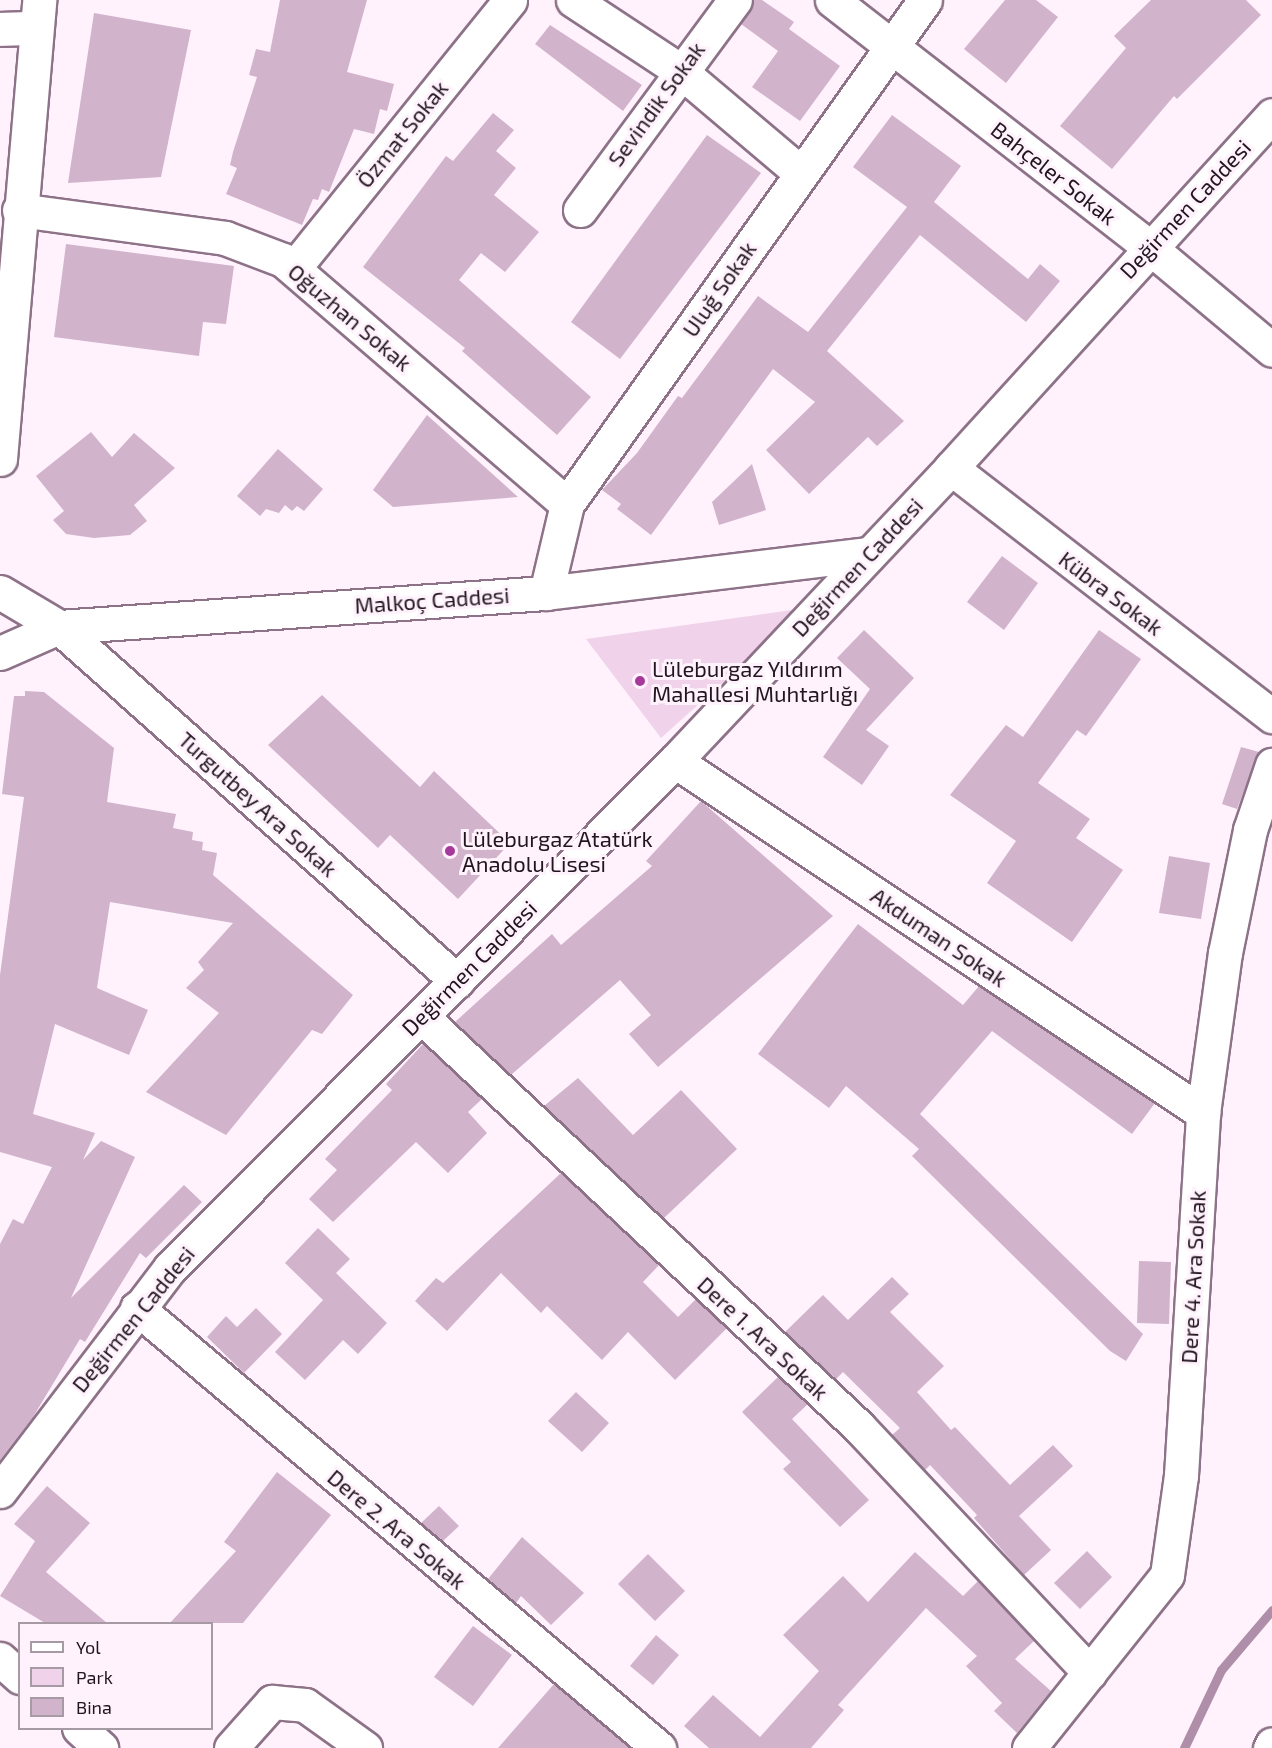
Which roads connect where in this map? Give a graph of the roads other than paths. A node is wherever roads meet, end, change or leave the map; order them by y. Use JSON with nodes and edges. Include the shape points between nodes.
{"nodes":[{"id":1,"x":510,"y":0,"type":"edge"},
{"id":2,"x":573,"y":0,"type":"edge"},
{"id":3,"x":735,"y":0,"type":"edge"},
{"id":4,"x":832,"y":0,"type":"edge"},
{"id":5,"x":926,"y":0,"type":"edge"},
{"id":6,"x":37,"y":14,"type":"edge"},
{"id":7,"x":0,"y":29,"type":"edge"},
{"id":8,"x":892,"y":46,"type":"junction"},
{"id":9,"x":680,"y":70,"type":"junction"},
{"id":10,"x":1272,"y":115,"type":"edge"},
{"id":11,"x":801,"y":173,"type":"junction"},
{"id":12,"x":19,"y":210,"type":"junction"},
{"id":13,"x":580,"y":210,"type":"dead end"},
{"id":14,"x":1149,"y":247,"type":"junction"},
{"id":15,"x":294,"y":268,"type":"junction"},
{"id":16,"x":1272,"y":350,"type":"edge"},
{"id":17,"x":0,"y":459,"type":"edge"},
{"id":18,"x":951,"y":468,"type":"junction"},
{"id":19,"x":567,"y":504,"type":"junction"},
{"id":20,"x":869,"y":554,"type":"junction"},
{"id":21,"x":0,"y":592,"type":"edge"},
{"id":22,"x":546,"y":593,"type":"junction"},
{"id":23,"x":59,"y":627,"type":"junction"},
{"id":24,"x":0,"y":653,"type":"edge"},
{"id":25,"x":1272,"y":716,"type":"edge"},
{"id":26,"x":675,"y":761,"type":"junction"},
{"id":27,"x":1272,"y":765,"type":"edge"},
{"id":28,"x":457,"y":981,"type":"junction"},
{"id":29,"x":422,"y":1017,"type":"junction"},
{"id":30,"x":1203,"y":1113,"type":"junction"},
{"id":31,"x":137,"y":1308,"type":"junction"},
{"id":32,"x":0,"y":1491,"type":"edge"},
{"id":33,"x":0,"y":1659,"type":"edge"},
{"id":34,"x":1090,"y":1673,"type":"junction"},
{"id":35,"x":18,"y":1675,"type":"edge"},
{"id":36,"x":81,"y":1730,"type":"edge"},
{"id":37,"x":1272,"y":1744,"type":"edge"},
{"id":38,"x":101,"y":1748,"type":"edge"},
{"id":39,"x":231,"y":1748,"type":"edge"},
{"id":40,"x":365,"y":1748,"type":"edge"},
{"id":41,"x":659,"y":1748,"type":"edge"},
{"id":42,"x":1029,"y":1748,"type":"edge"},
{"id":43,"x":1270,"y":1748,"type":"edge"}],
"edges":[{"from":1,"to":15,"type":"street","name":"Özmat Sokak"},
{"from":2,"to":9,"type":"street"},
{"from":3,"to":9,"type":"street","name":"Sevindik Sokak"},
{"from":4,"to":8,"type":"street","name":"Bahçeler Sokak"},
{"from":5,"to":8,"type":"street","name":"Uluğ Sokak"},
{"from":6,"to":7,"type":"street"},
{"from":6,"to":12,"type":"street"},
{"from":8,"to":11,"type":"street","name":"Uluğ Sokak"},
{"from":8,"to":14,"type":"street","name":"Bahçeler Sokak"},
{"from":9,"to":11,"type":"street"},
{"from":9,"to":13,"type":"street","name":"Sevindik Sokak"},
{"from":10,"to":14,"type":"street","name":"Değirmen Caddesi"},
{"from":11,"to":19,"type":"street","name":"Uluğ Sokak"},
{"from":12,"to":15,"type":"street","name":"Oğuzhan Sokak","via":[[225,238],[257,247]]},
{"from":12,"to":17,"type":"street"},
{"from":14,"to":16,"type":"street","name":"Bahçeler Sokak"},
{"from":14,"to":18,"type":"street","name":"Değirmen Caddesi"},
{"from":15,"to":19,"type":"street","name":"Oğuzhan Sokak"},
{"from":18,"to":20,"type":"street","name":"Değirmen Caddesi"},
{"from":18,"to":25,"type":"street","name":"Kübra Sokak"},
{"from":19,"to":22,"type":"street","name":"Uluğ Sokak"},
{"from":20,"to":22,"type":"street","name":"Malkoç Caddesi"},
{"from":20,"to":26,"type":"street","name":"Değirmen Caddesi"},
{"from":21,"to":23,"type":"street","name":"Turgutbey Ara Sokak"},
{"from":22,"to":23,"type":"street","name":"Malkoç Caddesi"},
{"from":23,"to":24,"type":"street","name":"Malkoç Caddesi"},
{"from":23,"to":28,"type":"street","name":"Turgutbey Ara Sokak"},
{"from":26,"to":28,"type":"street","name":"Değirmen Caddesi"},
{"from":26,"to":30,"type":"street","name":"Akduman Sokak"},
{"from":27,"to":30,"type":"street","name":"Dere 4. Ara Sokak","via":[[1250,830],[1225,954]]},
{"from":28,"to":29,"type":"street","name":"Değirmen Caddesi"},
{"from":29,"to":31,"type":"street","name":"Değirmen Caddesi","via":[[243,1190]]},
{"from":29,"to":34,"type":"street","name":"Dere 1. Ara Sokak","via":[[859,1427]]},
{"from":30,"to":34,"type":"street","name":"Dere 4. Ara Sokak","via":[[1181,1475],[1167,1575]]},
{"from":31,"to":32,"type":"street","name":"Değirmen Caddesi"},
{"from":31,"to":41,"type":"street","name":"Dere 2. Ara Sokak"},
{"from":33,"to":35,"type":"street"},
{"from":34,"to":42,"type":"street","name":"Dere 4. Ara Sokak"},
{"from":36,"to":38,"type":"street"},
{"from":37,"to":43,"type":"street"},
{"from":39,"to":40,"type":"street","via":[[272,1702],[306,1706]]}]}
